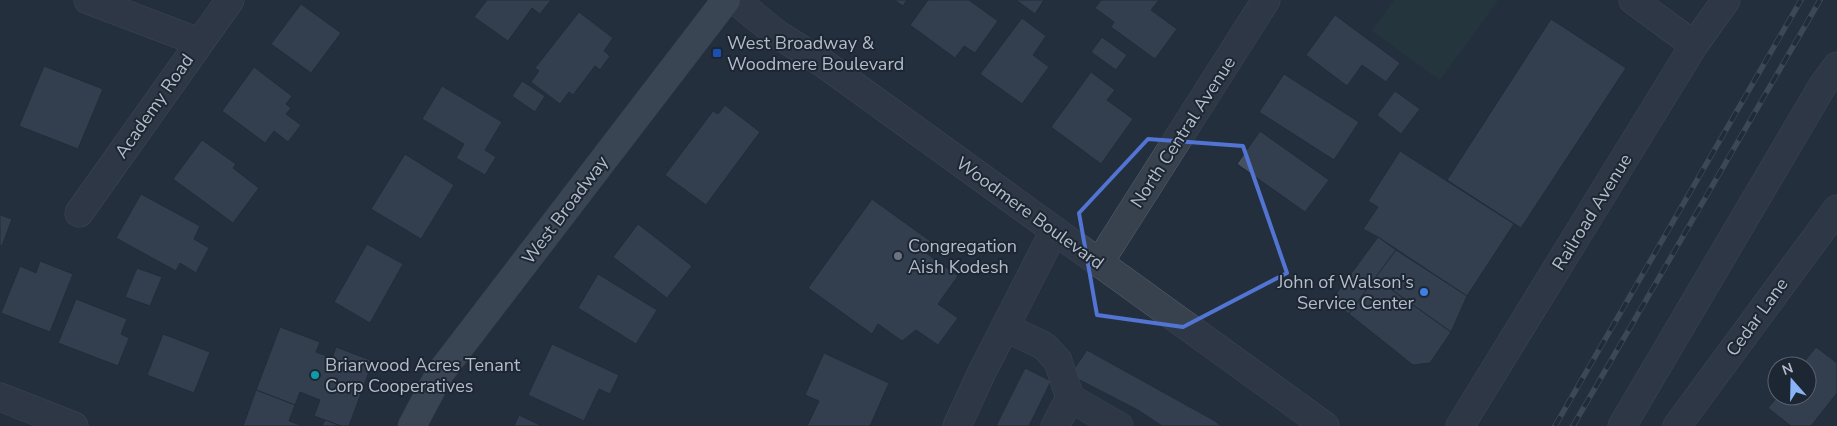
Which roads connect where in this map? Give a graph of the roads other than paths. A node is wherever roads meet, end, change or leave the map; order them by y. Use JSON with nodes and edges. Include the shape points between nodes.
{"nodes":[{"id":1,"x":88,"y":0,"type":"edge"},
{"id":2,"x":230,"y":0,"type":"edge"},
{"id":3,"x":726,"y":0,"type":"edge"},
{"id":4,"x":735,"y":0,"type":"edge"},
{"id":5,"x":1266,"y":0,"type":"edge"},
{"id":6,"x":1633,"y":0,"type":"edge"},
{"id":7,"x":1726,"y":0,"type":"edge"},
{"id":8,"x":199,"y":42,"type":"junction"},
{"id":9,"x":1694,"y":45,"type":"junction"},
{"id":10,"x":1837,"y":66,"type":"edge"},
{"id":11,"x":1837,"y":209,"type":"edge"},
{"id":12,"x":79,"y":213,"type":"dead end"},
{"id":13,"x":1054,"y":231,"type":"junction"},
{"id":14,"x":1099,"y":263,"type":"junction"},
{"id":15,"x":1005,"y":327,"type":"junction"},
{"id":16,"x":0,"y":397,"type":"edge"},
{"id":17,"x":1070,"y":398,"type":"junction"},
{"id":18,"x":74,"y":426,"type":"edge"},
{"id":19,"x":412,"y":426,"type":"edge"},
{"id":20,"x":957,"y":426,"type":"edge"},
{"id":21,"x":1055,"y":426,"type":"edge"},
{"id":22,"x":1119,"y":426,"type":"edge"},
{"id":23,"x":1325,"y":426,"type":"edge"},
{"id":24,"x":1460,"y":426,"type":"edge"},
{"id":25,"x":1622,"y":426,"type":"edge"},
{"id":26,"x":1677,"y":426,"type":"edge"}],
"edges":[{"from":1,"to":8,"type":"street"},
{"from":2,"to":8,"type":"street","name":"Academy Road"},
{"from":3,"to":19,"type":"main road","name":"West Broadway","via":[[440,373]]},
{"from":4,"to":13,"type":"street","name":"Woodmere Boulevard","via":[[777,34],[823,63]]},
{"from":5,"to":14,"type":"street","name":"North Central Avenue"},
{"from":6,"to":9,"type":"street"},
{"from":7,"to":9,"type":"street","name":"Railroad Avenue"},
{"from":8,"to":12,"type":"street","name":"Academy Road"},
{"from":9,"to":24,"type":"street","name":"Railroad Avenue"},
{"from":10,"to":25,"type":"street"},
{"from":11,"to":26,"type":"street","name":"Cedar Lane"},
{"from":13,"to":14,"type":"street","name":"Woodmere Boulevard"},
{"from":13,"to":15,"type":"street"},
{"from":14,"to":23,"type":"street","name":"Woodmere Boulevard"},
{"from":15,"to":17,"type":"street","via":[[1044,346],[1058,361]]},
{"from":15,"to":20,"type":"street"},
{"from":16,"to":18,"type":"street"},
{"from":17,"to":21,"type":"street"},
{"from":17,"to":22,"type":"street"}]}
